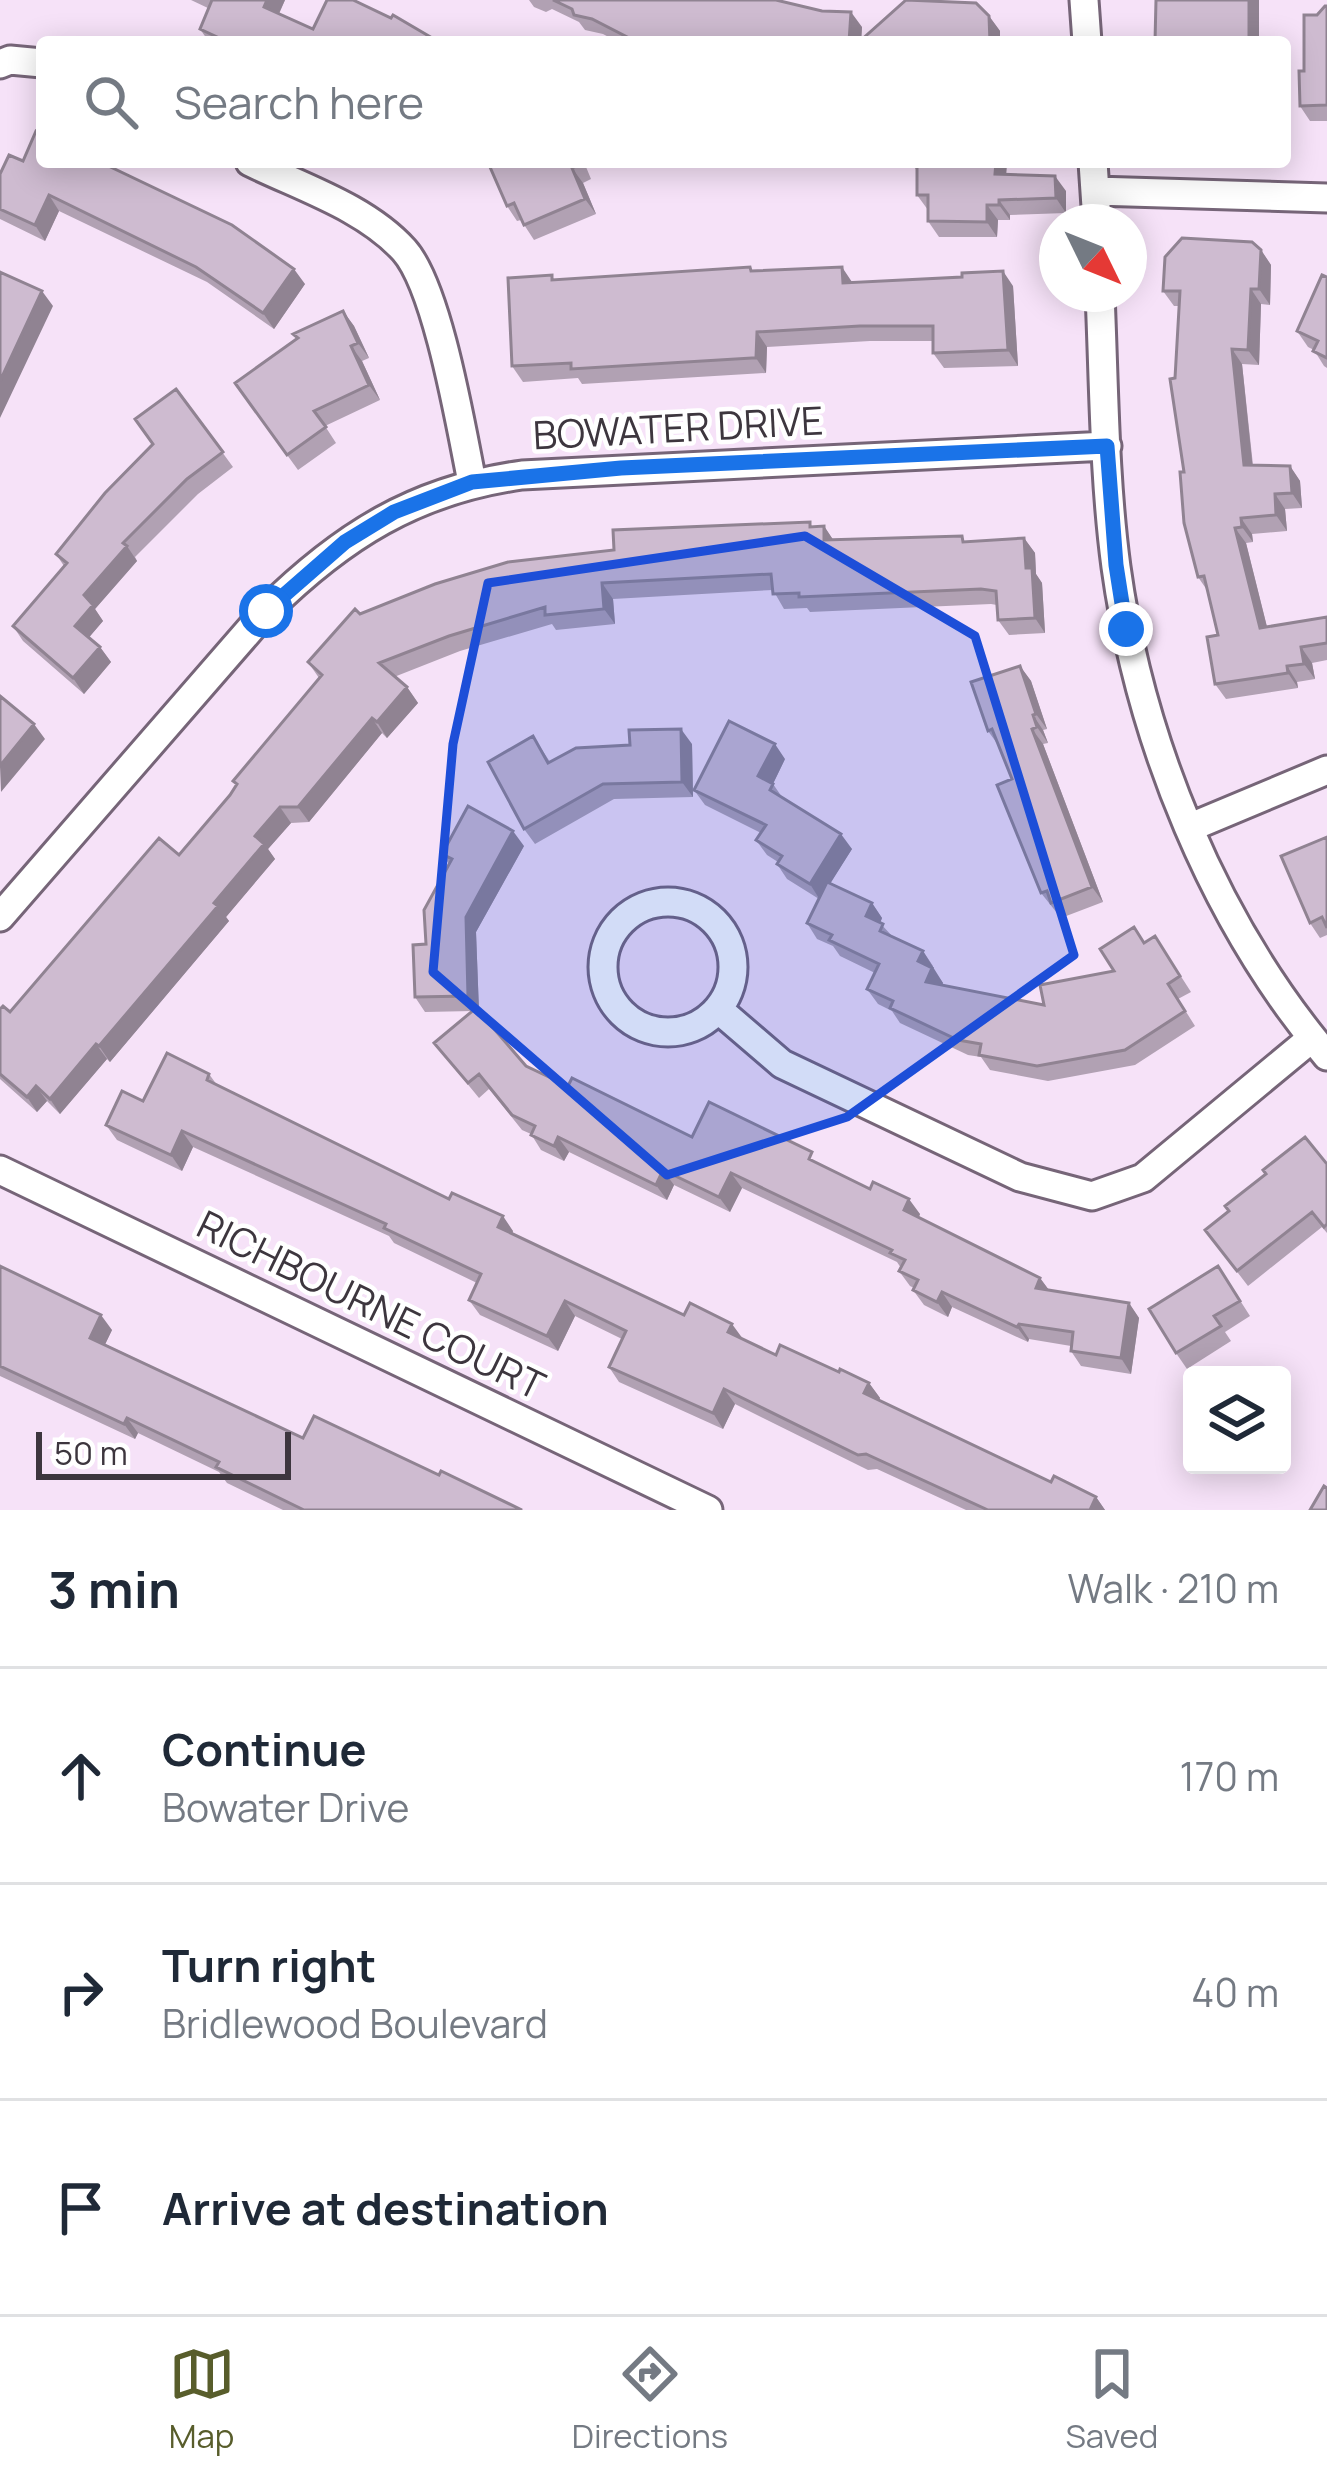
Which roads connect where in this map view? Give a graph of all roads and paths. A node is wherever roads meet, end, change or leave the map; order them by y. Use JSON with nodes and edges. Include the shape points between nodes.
{"nodes":[{"id":1,"x":1084,"y":0,"type":"edge"},
{"id":2,"x":1087,"y":36,"type":"edge"},
{"id":3,"x":36,"y":62,"type":"edge"},
{"id":4,"x":0,"y":64,"type":"edge"},
{"id":5,"x":262,"y":168,"type":"edge"},
{"id":6,"x":1093,"y":168,"type":"edge"},
{"id":7,"x":1095,"y":191,"type":"junction"},
{"id":8,"x":1327,"y":198,"type":"edge"},
{"id":9,"x":1095,"y":204,"type":"edge"},
{"id":10,"x":1101,"y":312,"type":"edge"},
{"id":11,"x":1107,"y":446,"type":"junction"},
{"id":12,"x":472,"y":482,"type":"junction"},
{"id":13,"x":1327,"y":770,"type":"edge"},
{"id":14,"x":1191,"y":827,"type":"junction"},
{"id":15,"x":0,"y":916,"type":"edge"},
{"id":16,"x":718,"y":1010,"type":"junction"},
{"id":17,"x":1319,"y":1047,"type":"edge"},
{"id":18,"x":0,"y":1170,"type":"edge"},
{"id":19,"x":708,"y":1510,"type":"edge"}],
"edges":[{"from":1,"to":2,"type":"street"},
{"from":3,"to":4,"type":"street"},
{"from":5,"to":12,"type":"street","via":[[378,227],[406,253],[426,287]]},
{"from":6,"to":7,"type":"street"},
{"from":7,"to":8,"type":"street"},
{"from":7,"to":9,"type":"street"},
{"from":10,"to":11,"type":"street"},
{"from":11,"to":12,"type":"street","name":"BOWATER DRIVE"},
{"from":11,"to":14,"type":"street","via":[[1126,629]]},
{"from":12,"to":15,"type":"street","name":"BOWATER DRIVE","via":[[394,512],[303,574]]},
{"from":13,"to":14,"type":"street"},
{"from":14,"to":17,"type":"street","via":[[1244,937]]},
{"from":16,"to":16,"type":"street","via":[[729,992],[732,952],[712,917],[694,906],[654,903],[617,925],[603,967],[618,1009],[635,1024],[679,1032]]},
{"from":16,"to":17,"type":"street","via":[[782,1064],[1020,1177],[1092,1196],[1143,1178]]},
{"from":18,"to":19,"type":"street","name":"RICHBOURNE COURT"}]}
